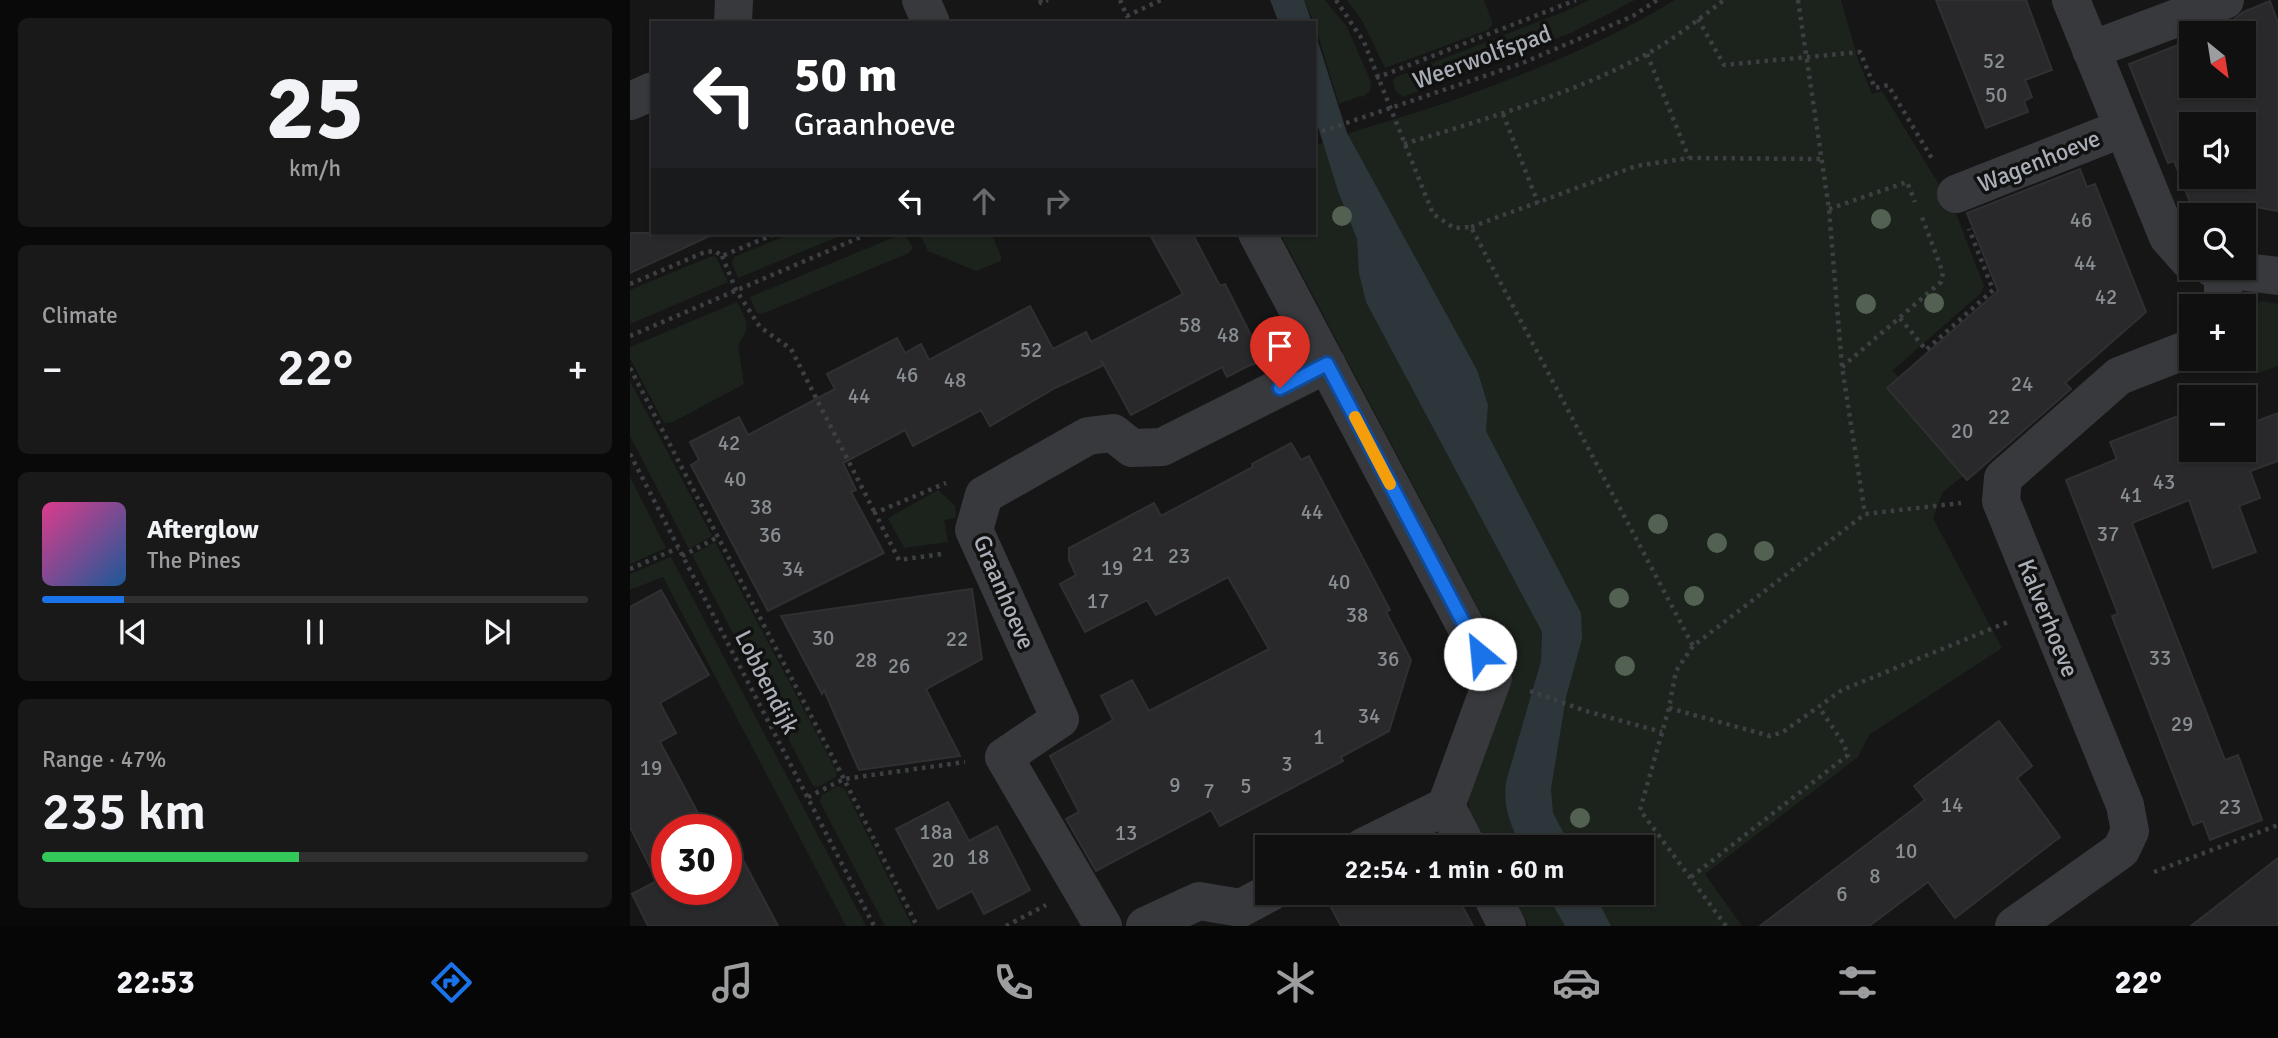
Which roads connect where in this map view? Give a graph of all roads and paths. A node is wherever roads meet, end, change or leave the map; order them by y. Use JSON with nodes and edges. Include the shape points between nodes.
{"nodes":[{"id":1,"x":734,"y":0,"type":"edge"},
{"id":2,"x":921,"y":0,"type":"edge"},
{"id":3,"x":1040,"y":0,"type":"edge"},
{"id":4,"x":1048,"y":0,"type":"edge"},
{"id":5,"x":1119,"y":0,"type":"edge"},
{"id":6,"x":1161,"y":0,"type":"edge"},
{"id":7,"x":1336,"y":0,"type":"edge"},
{"id":8,"x":1576,"y":0,"type":"edge"},
{"id":9,"x":1657,"y":0,"type":"edge"},
{"id":10,"x":1724,"y":0,"type":"edge"},
{"id":11,"x":1798,"y":0,"type":"edge"},
{"id":12,"x":2071,"y":0,"type":"edge"},
{"id":13,"x":2225,"y":0,"type":"edge"},
{"id":14,"x":1698,"y":19,"type":"junction"},
{"id":15,"x":733,"y":21,"type":"edge"},
{"id":16,"x":930,"y":21,"type":"edge"},
{"id":17,"x":2091,"y":50,"type":"junction"},
{"id":18,"x":1647,"y":54,"type":"junction"},
{"id":19,"x":1807,"y":58,"type":"junction"},
{"id":20,"x":1376,"y":78,"type":"junction"},
{"id":21,"x":651,"y":92,"type":"edge"},
{"id":22,"x":630,"y":101,"type":"edge"},
{"id":23,"x":1388,"y":108,"type":"junction"},
{"id":24,"x":1503,"y":114,"type":"junction"},
{"id":25,"x":2123,"y":128,"type":"junction"},
{"id":26,"x":1316,"y":133,"type":"edge"},
{"id":27,"x":1404,"y":144,"type":"junction"},
{"id":28,"x":1689,"y":158,"type":"junction"},
{"id":29,"x":1822,"y":159,"type":"junction"},
{"id":30,"x":1956,"y":194,"type":"dead end"},
{"id":31,"x":1538,"y":203,"type":"junction"},
{"id":32,"x":1829,"y":209,"type":"junction"},
{"id":33,"x":1471,"y":227,"type":"junction"},
{"id":34,"x":772,"y":235,"type":"edge"},
{"id":35,"x":865,"y":235,"type":"edge"},
{"id":36,"x":1258,"y":235,"type":"edge"},
{"id":37,"x":2179,"y":247,"type":"edge"},
{"id":38,"x":722,"y":256,"type":"junction"},
{"id":39,"x":2256,"y":276,"type":"edge"},
{"id":40,"x":2278,"y":276,"type":"edge"},
{"id":41,"x":630,"y":284,"type":"edge"},
{"id":42,"x":736,"y":290,"type":"junction"},
{"id":43,"x":630,"y":336,"type":"edge"},
{"id":44,"x":2179,"y":353,"type":"edge"},
{"id":45,"x":1327,"y":364,"type":"junction"},
{"id":46,"x":1842,"y":367,"type":"junction"},
{"id":47,"x":630,"y":368,"type":"edge"},
{"id":48,"x":630,"y":454,"type":"edge"},
{"id":49,"x":984,"y":495,"type":"junction"},
{"id":50,"x":2001,"y":501,"type":"junction"},
{"id":51,"x":875,"y":513,"type":"junction"},
{"id":52,"x":1865,"y":514,"type":"junction"},
{"id":53,"x":718,"y":537,"type":"junction"},
{"id":54,"x":678,"y":548,"type":"junction"},
{"id":55,"x":982,"y":548,"type":"junction"},
{"id":56,"x":682,"y":556,"type":"junction"},
{"id":57,"x":630,"y":569,"type":"edge"},
{"id":58,"x":2044,"y":608,"type":"junction"},
{"id":59,"x":1693,"y":646,"type":"junction"},
{"id":60,"x":1530,"y":691,"type":"dead end"},
{"id":61,"x":1819,"y":707,"type":"junction"},
{"id":62,"x":1670,"y":708,"type":"junction"},
{"id":63,"x":1662,"y":732,"type":"junction"},
{"id":64,"x":1004,"y":757,"type":"junction"},
{"id":65,"x":844,"y":779,"type":"junction"},
{"id":66,"x":807,"y":797,"type":"junction"},
{"id":67,"x":1446,"y":806,"type":"junction"},
{"id":68,"x":2278,"y":825,"type":"edge"},
{"id":69,"x":1387,"y":835,"type":"edge"},
{"id":70,"x":1460,"y":835,"type":"edge"},
{"id":71,"x":2121,"y":850,"type":"junction"},
{"id":72,"x":1691,"y":877,"type":"junction"},
{"id":73,"x":1255,"y":901,"type":"edge"},
{"id":74,"x":1496,"y":905,"type":"edge"},
{"id":75,"x":874,"y":926,"type":"edge"},
{"id":76,"x":917,"y":926,"type":"edge"},
{"id":77,"x":1103,"y":926,"type":"edge"},
{"id":78,"x":1145,"y":926,"type":"edge"},
{"id":79,"x":1507,"y":926,"type":"edge"},
{"id":80,"x":1726,"y":926,"type":"edge"},
{"id":81,"x":2014,"y":926,"type":"edge"}],
"edges":[{"from":1,"to":15,"type":"street"},
{"from":2,"to":16,"type":"street"},
{"from":3,"to":4,"type":"path"},
{"from":5,"to":6,"type":"path","via":[[1127,16]]},
{"from":7,"to":20,"type":"path","via":[[1364,42]]},
{"from":8,"to":20,"type":"path"},
{"from":9,"to":23,"type":"path","name":"Weerwolfspad","via":[[1633,16],[1520,64]]},
{"from":10,"to":14,"type":"path"},
{"from":11,"to":19,"type":"path"},
{"from":12,"to":17,"type":"street","name":"Wagenhoeve"},
{"from":13,"to":17,"type":"street"},
{"from":14,"to":18,"type":"path"},
{"from":14,"to":19,"type":"path","via":[[1724,65]]},
{"from":17,"to":25,"type":"street","name":"Wagenhoeve"},
{"from":18,"to":24,"type":"path"},
{"from":18,"to":28,"type":"path"},
{"from":19,"to":29,"type":"path"},
{"from":20,"to":23,"type":"path"},
{"from":21,"to":22,"type":"street"},
{"from":23,"to":26,"type":"path","name":"Weerwolfspad"},
{"from":23,"to":27,"type":"path"},
{"from":24,"to":27,"type":"path"},
{"from":24,"to":31,"type":"path"},
{"from":25,"to":30,"type":"street","name":"Wagenhoeve"},
{"from":25,"to":37,"type":"street","name":"Wagenhoeve","via":[[2168,237]]},
{"from":27,"to":33,"type":"path","via":[[1433,214],[1454,228]]},
{"from":28,"to":29,"type":"path"},
{"from":28,"to":31,"type":"path","via":[[1636,166]]},
{"from":29,"to":32,"type":"path"},
{"from":31,"to":33,"type":"path"},
{"from":32,"to":46,"type":"path"},
{"from":32,"to":46,"type":"path","via":[[1907,182],[1943,273],[1941,282]]},
{"from":33,"to":59,"type":"path"},
{"from":34,"to":38,"type":"path"},
{"from":35,"to":42,"type":"path"},
{"from":36,"to":45,"type":"street"},
{"from":38,"to":41,"type":"path","via":[[705,252]]},
{"from":38,"to":42,"type":"path"},
{"from":39,"to":40,"type":"street","name":"Wagenhoeve"},
{"from":42,"to":43,"type":"path"},
{"from":42,"to":51,"type":"path","via":[[761,327],[791,349]]},
{"from":44,"to":50,"type":"street","via":[[2119,376],[2003,478]]},
{"from":45,"to":49,"type":"street","name":"Graanhoeve","via":[[1162,447],[1132,448],[1113,433],[1088,436]]},
{"from":45,"to":67,"type":"street","via":[[1493,678]]},
{"from":46,"to":52,"type":"path"},
{"from":47,"to":53,"type":"path"},
{"from":48,"to":54,"type":"path","name":"Lobbendijk"},
{"from":49,"to":51,"type":"path","via":[[945,482]]},
{"from":49,"to":55,"type":"street","name":"Graanhoeve","via":[[974,530]]},
{"from":50,"to":52,"type":"path"},
{"from":50,"to":58,"type":"street","name":"Kalverhoeve"},
{"from":51,"to":55,"type":"path","via":[[900,560]]},
{"from":52,"to":59,"type":"path"},
{"from":53,"to":56,"type":"path"},
{"from":53,"to":65,"type":"path"},
{"from":54,"to":56,"type":"path","name":"Lobbendijk"},
{"from":54,"to":57,"type":"path"},
{"from":55,"to":64,"type":"street","name":"Graanhoeve","via":[[1060,719]]},
{"from":56,"to":66,"type":"path","name":"Lobbendijk"},
{"from":58,"to":61,"type":"path","via":[[1842,690]]},
{"from":58,"to":71,"type":"street","name":"Kalverhoeve","via":[[2125,805],[2130,831]]},
{"from":59,"to":62,"type":"path","via":[[1676,671]]},
{"from":60,"to":63,"type":"path"},
{"from":61,"to":62,"type":"path","via":[[1770,736]]},
{"from":61,"to":72,"type":"path","via":[[1848,755]]},
{"from":62,"to":63,"type":"path"},
{"from":63,"to":72,"type":"path","via":[[1640,810]]},
{"from":64,"to":65,"type":"path"},
{"from":64,"to":77,"type":"street"},
{"from":65,"to":66,"type":"path"},
{"from":65,"to":76,"type":"path"},
{"from":66,"to":75,"type":"path","name":"Lobbendijk"},
{"from":67,"to":69,"type":"street"},
{"from":67,"to":70,"type":"street"},
{"from":68,"to":71,"type":"path","via":[[2152,872]]},
{"from":71,"to":81,"type":"street"},
{"from":72,"to":80,"type":"path"},
{"from":73,"to":78,"type":"street","via":[[1241,908],[1199,901]]},
{"from":74,"to":79,"type":"street"}]}
